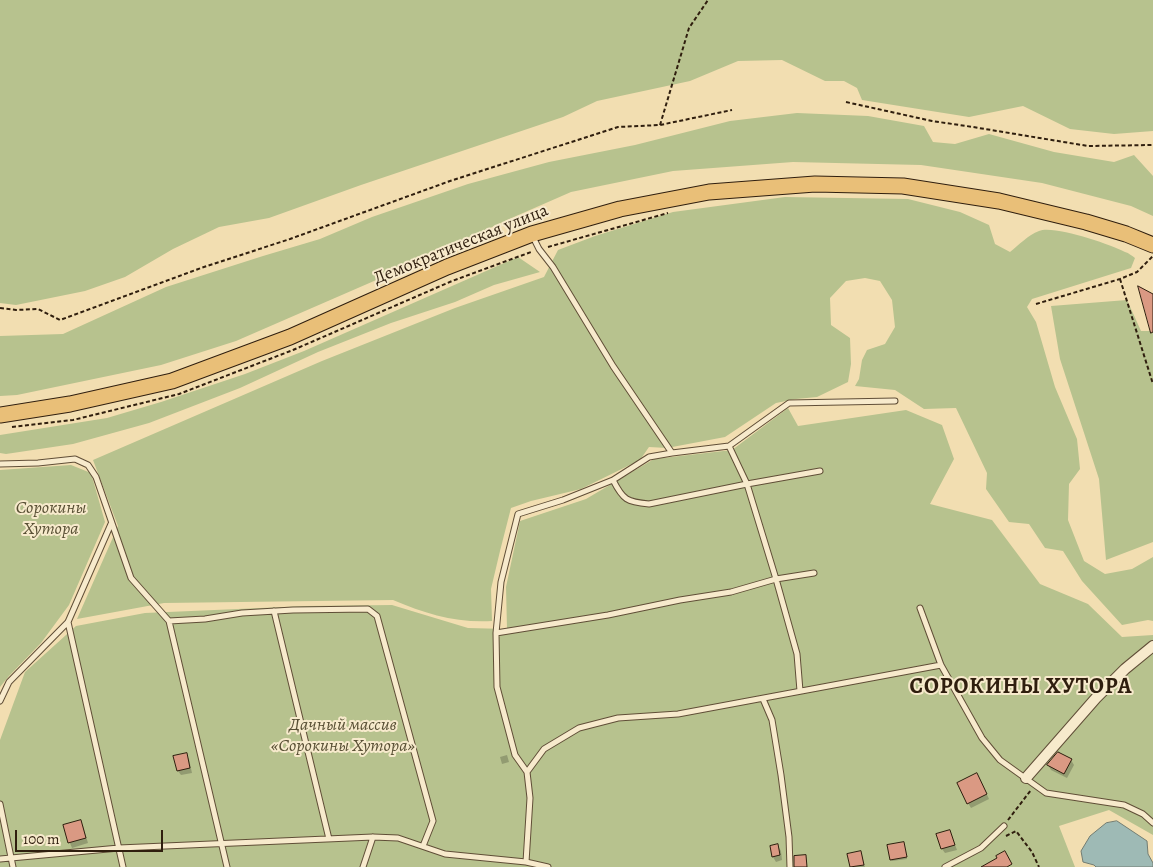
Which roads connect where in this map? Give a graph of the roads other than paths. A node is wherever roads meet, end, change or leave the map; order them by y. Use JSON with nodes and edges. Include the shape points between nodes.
{"nodes":[{"id":1,"x":532,"y":234,"type":"junction"},
{"id":2,"x":1151,"y":254,"type":"edge"},
{"id":3,"x":895,"y":401,"type":"dead end"},
{"id":4,"x":5,"y":421,"type":"edge"},
{"id":5,"x":729,"y":446,"type":"junction"},
{"id":6,"x":672,"y":453,"type":"junction"},
{"id":7,"x":0,"y":464,"type":"edge"},
{"id":8,"x":820,"y":471,"type":"dead end"},
{"id":9,"x":613,"y":480,"type":"junction"},
{"id":10,"x":747,"y":484,"type":"junction"},
{"id":11,"x":112,"y":524,"type":"junction"},
{"id":12,"x":814,"y":574,"type":"dead end"},
{"id":13,"x":776,"y":579,"type":"junction"},
{"id":14,"x":920,"y":608,"type":"dead end"},
{"id":15,"x":274,"y":611,"type":"junction"},
{"id":16,"x":169,"y":621,"type":"junction"},
{"id":17,"x":68,"y":622,"type":"junction"},
{"id":18,"x":496,"y":633,"type":"junction"},
{"id":19,"x":1153,"y":646,"type":"edge"},
{"id":20,"x":941,"y":665,"type":"junction"},
{"id":21,"x":800,"y":691,"type":"junction"},
{"id":22,"x":764,"y":699,"type":"junction"},
{"id":23,"x":0,"y":701,"type":"edge"},
{"id":24,"x":527,"y":772,"type":"junction"},
{"id":25,"x":1026,"y":778,"type":"junction"},
{"id":26,"x":0,"y":804,"type":"edge"},
{"id":27,"x":1153,"y":822,"type":"edge"},
{"id":28,"x":1004,"y":826,"type":"road end"},
{"id":29,"x":373,"y":837,"type":"junction"},
{"id":30,"x":329,"y":839,"type":"junction"},
{"id":31,"x":222,"y":844,"type":"junction"},
{"id":32,"x":423,"y":846,"type":"junction"},
{"id":33,"x":118,"y":848,"type":"junction"},
{"id":34,"x":11,"y":858,"type":"junction"},
{"id":35,"x":0,"y":859,"type":"edge"},
{"id":36,"x":526,"y":862,"type":"junction"},
{"id":37,"x":13,"y":867,"type":"edge"},
{"id":38,"x":123,"y":867,"type":"edge"},
{"id":39,"x":227,"y":867,"type":"edge"},
{"id":40,"x":363,"y":867,"type":"edge"},
{"id":41,"x":548,"y":867,"type":"edge"},
{"id":42,"x":790,"y":867,"type":"edge"},
{"id":43,"x":945,"y":867,"type":"edge"}],
"edges":[{"from":1,"to":2,"type":"main road","name":"Демократическая улица","via":[[620,209],[709,192],[815,184],[903,186],[999,201],[1086,222],[1126,234]]},
{"from":1,"to":4,"type":"main road","name":"Демократическая улица","via":[[447,267],[290,337],[172,381]]},
{"from":1,"to":6,"type":"lane","via":[[613,366]]},
{"from":3,"to":5,"type":"lane","via":[[789,403]]},
{"from":5,"to":6,"type":"lane"},
{"from":5,"to":10,"type":"lane"},
{"from":6,"to":9,"type":"lane","via":[[649,457]]},
{"from":7,"to":11,"type":"lane","via":[[75,459],[88,465],[96,477]]},
{"from":8,"to":10,"type":"lane"},
{"from":9,"to":10,"type":"lane","via":[[620,494],[633,502],[649,504]]},
{"from":9,"to":18,"type":"lane","via":[[518,514],[501,582]]},
{"from":10,"to":13,"type":"lane"},
{"from":11,"to":16,"type":"lane","via":[[130,578]]},
{"from":11,"to":17,"type":"lane"},
{"from":12,"to":13,"type":"lane"},
{"from":13,"to":18,"type":"lane","via":[[731,592]]},
{"from":13,"to":21,"type":"lane","via":[[797,654]]},
{"from":14,"to":20,"type":"lane"},
{"from":15,"to":16,"type":"lane"},
{"from":15,"to":30,"type":"lane"},
{"from":15,"to":32,"type":"lane","via":[[368,609],[377,616],[433,821]]},
{"from":16,"to":31,"type":"lane"},
{"from":17,"to":23,"type":"lane","via":[[9,682]]},
{"from":17,"to":33,"type":"lane"},
{"from":18,"to":24,"type":"lane","via":[[497,687],[515,754]]},
{"from":19,"to":25,"type":"street","via":[[1096,698]]},
{"from":20,"to":21,"type":"lane"},
{"from":20,"to":25,"type":"lane","via":[[982,738],[1000,760]]},
{"from":21,"to":22,"type":"lane"},
{"from":22,"to":24,"type":"lane","via":[[678,714],[618,718],[579,728],[544,749]]},
{"from":22,"to":42,"type":"lane","via":[[772,720],[781,774]]},
{"from":24,"to":36,"type":"lane","via":[[530,798]]},
{"from":25,"to":27,"type":"lane","via":[[1046,793],[1124,804]]},
{"from":26,"to":34,"type":"lane"},
{"from":28,"to":43,"type":"lane","via":[[981,848]]},
{"from":29,"to":30,"type":"lane"},
{"from":29,"to":32,"type":"lane","via":[[398,838]]},
{"from":29,"to":40,"type":"lane"},
{"from":30,"to":31,"type":"lane"},
{"from":31,"to":33,"type":"lane"},
{"from":31,"to":39,"type":"lane"},
{"from":32,"to":36,"type":"lane","via":[[445,854]]},
{"from":33,"to":34,"type":"lane"},
{"from":33,"to":38,"type":"lane"},
{"from":34,"to":35,"type":"lane"},
{"from":34,"to":37,"type":"lane"},
{"from":36,"to":41,"type":"lane"}]}
